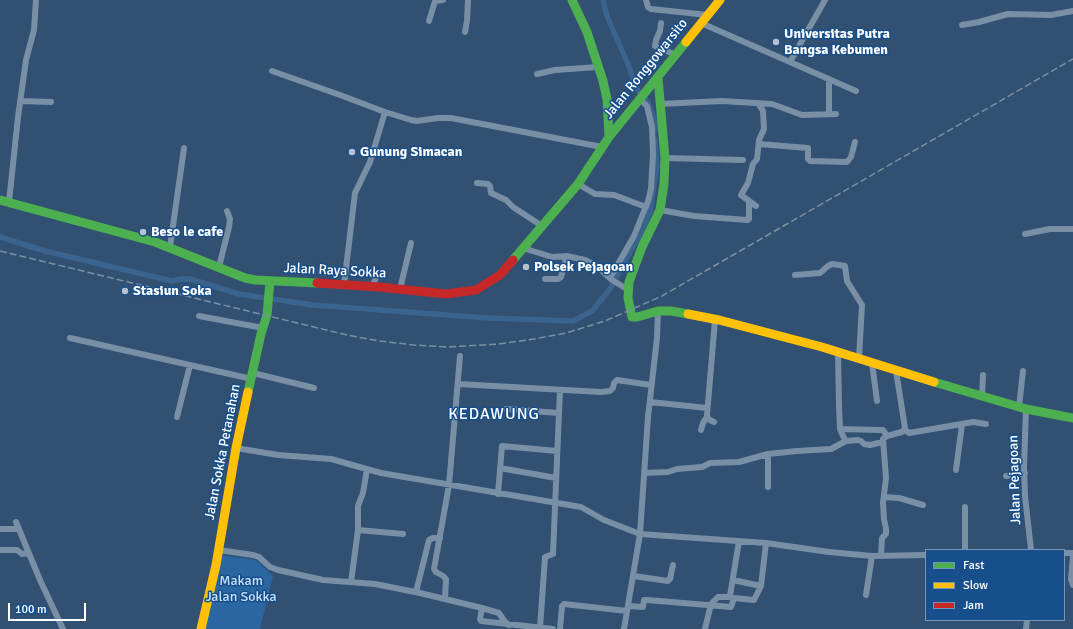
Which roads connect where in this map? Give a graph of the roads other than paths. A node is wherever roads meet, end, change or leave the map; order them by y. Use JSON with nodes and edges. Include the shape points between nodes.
{"nodes":[{"id":1,"x":36,"y":0,"type":"edge"},
{"id":2,"x":443,"y":0,"type":"edge"},
{"id":3,"x":468,"y":0,"type":"edge"},
{"id":4,"x":572,"y":0,"type":"edge"},
{"id":5,"x":646,"y":0,"type":"edge"},
{"id":6,"x":720,"y":0,"type":"edge"},
{"id":7,"x":825,"y":0,"type":"edge"},
{"id":8,"x":1073,"y":11,"type":"edge"},
{"id":9,"x":708,"y":14,"type":"junction"},
{"id":10,"x":429,"y":22,"type":"dead end"},
{"id":11,"x":661,"y":23,"type":"dead end"},
{"id":12,"x":701,"y":23,"type":"junction"},
{"id":13,"x":962,"y":25,"type":"dead end"},
{"id":14,"x":465,"y":32,"type":"dead end"},
{"id":15,"x":676,"y":55,"type":"junction"},
{"id":16,"x":790,"y":62,"type":"junction"},
{"id":17,"x":598,"y":67,"type":"junction"},
{"id":18,"x":272,"y":71,"type":"dead end"},
{"id":19,"x":537,"y":74,"type":"dead end"},
{"id":20,"x":658,"y":78,"type":"junction"},
{"id":21,"x":829,"y":79,"type":"junction"},
{"id":22,"x":856,"y":91,"type":"dead end"},
{"id":23,"x":642,"y":96,"type":"junction"},
{"id":24,"x":20,"y":101,"type":"junction"},
{"id":25,"x":51,"y":102,"type":"dead end"},
{"id":26,"x":758,"y":103,"type":"junction"},
{"id":27,"x":660,"y":104,"type":"junction"},
{"id":28,"x":385,"y":112,"type":"junction"},
{"id":29,"x":608,"y":121,"type":"junction"},
{"id":30,"x":618,"y":127,"type":"junction"},
{"id":31,"x":609,"y":137,"type":"junction"},
{"id":32,"x":855,"y":142,"type":"dead end"},
{"id":33,"x":759,"y":144,"type":"junction"},
{"id":34,"x":602,"y":147,"type":"junction"},
{"id":35,"x":184,"y":148,"type":"dead end"},
{"id":36,"x":665,"y":158,"type":"junction"},
{"id":37,"x":743,"y":160,"type":"dead end"},
{"id":38,"x":477,"y":183,"type":"dead end"},
{"id":39,"x":578,"y":184,"type":"junction"},
{"id":40,"x":0,"y":200,"type":"edge"},
{"id":41,"x":749,"y":201,"type":"junction"},
{"id":42,"x":10,"y":202,"type":"junction"},
{"id":43,"x":756,"y":206,"type":"dead end"},
{"id":44,"x":646,"y":207,"type":"junction"},
{"id":45,"x":660,"y":210,"type":"junction"},
{"id":46,"x":227,"y":211,"type":"dead end"},
{"id":47,"x":542,"y":226,"type":"junction"},
{"id":48,"x":1073,"y":229,"type":"edge"},
{"id":49,"x":1025,"y":234,"type":"dead end"},
{"id":50,"x":411,"y":243,"type":"dead end"},
{"id":51,"x":170,"y":248,"type":"junction"},
{"id":52,"x":523,"y":248,"type":"junction"},
{"id":53,"x":567,"y":256,"type":"junction"},
{"id":54,"x":219,"y":267,"type":"junction"},
{"id":55,"x":378,"y":273,"type":"dead end"},
{"id":56,"x":795,"y":275,"type":"dead end"},
{"id":57,"x":545,"y":279,"type":"dead end"},
{"id":58,"x":611,"y":279,"type":"junction"},
{"id":59,"x":270,"y":281,"type":"junction"},
{"id":60,"x":344,"y":285,"type":"junction"},
{"id":61,"x":372,"y":287,"type":"junction"},
{"id":62,"x":623,"y":287,"type":"junction"},
{"id":63,"x":400,"y":289,"type":"junction"},
{"id":64,"x":658,"y":311,"type":"junction"},
{"id":65,"x":199,"y":316,"type":"dead end"},
{"id":66,"x":716,"y":320,"type":"junction"},
{"id":67,"x":263,"y":328,"type":"junction"},
{"id":68,"x":70,"y":338,"type":"dead end"},
{"id":69,"x":838,"y":352,"type":"junction"},
{"id":70,"x":460,"y":356,"type":"dead end"},
{"id":71,"x":859,"y":358,"type":"junction"},
{"id":72,"x":872,"y":363,"type":"junction"},
{"id":73,"x":190,"y":365,"type":"junction"},
{"id":74,"x":896,"y":370,"type":"junction"},
{"id":75,"x":1023,"y":371,"type":"dead end"},
{"id":76,"x":983,"y":375,"type":"dead end"},
{"id":77,"x":253,"y":376,"type":"junction"},
{"id":78,"x":458,"y":384,"type":"junction"},
{"id":79,"x":651,"y":386,"type":"junction"},
{"id":80,"x":314,"y":388,"type":"dead end"},
{"id":81,"x":560,"y":390,"type":"junction"},
{"id":82,"x":982,"y":397,"type":"junction"},
{"id":83,"x":877,"y":401,"type":"dead end"},
{"id":84,"x":650,"y":402,"type":"junction"},
{"id":85,"x":707,"y":408,"type":"junction"},
{"id":86,"x":1022,"y":408,"type":"junction"},
{"id":87,"x":506,"y":409,"type":"dead end"},
{"id":88,"x":559,"y":413,"type":"junction"},
{"id":89,"x":177,"y":417,"type":"dead end"},
{"id":90,"x":707,"y":417,"type":"junction"},
{"id":91,"x":1073,"y":418,"type":"edge"},
{"id":92,"x":714,"y":422,"type":"dead end"},
{"id":93,"x":962,"y":424,"type":"junction"},
{"id":94,"x":986,"y":424,"type":"dead end"},
{"id":95,"x":840,"y":429,"type":"junction"},
{"id":96,"x":701,"y":430,"type":"dead end"},
{"id":97,"x":905,"y":430,"type":"junction"},
{"id":98,"x":887,"y":436,"type":"junction"},
{"id":99,"x":846,"y":441,"type":"junction"},
{"id":100,"x":883,"y":442,"type":"junction"},
{"id":101,"x":236,"y":448,"type":"junction"},
{"id":102,"x":557,"y":451,"type":"junction"},
{"id":103,"x":768,"y":454,"type":"junction"},
{"id":104,"x":500,"y":468,"type":"junction"},
{"id":105,"x":367,"y":469,"type":"junction"},
{"id":106,"x":956,"y":470,"type":"dead end"},
{"id":107,"x":645,"y":473,"type":"junction"},
{"id":108,"x":1025,"y":473,"type":"junction"},
{"id":109,"x":1006,"y":476,"type":"dead end"},
{"id":110,"x":556,"y":478,"type":"junction"},
{"id":111,"x":449,"y":485,"type":"junction"},
{"id":112,"x":768,"y":487,"type":"dead end"},
{"id":113,"x":498,"y":494,"type":"junction"},
{"id":114,"x":884,"y":497,"type":"junction"},
{"id":115,"x":555,"y":503,"type":"junction"},
{"id":116,"x":923,"y":505,"type":"dead end"},
{"id":117,"x":965,"y":507,"type":"dead end"},
{"id":118,"x":16,"y":522,"type":"dead end"},
{"id":119,"x":0,"y":529,"type":"edge"},
{"id":120,"x":19,"y":530,"type":"junction"},
{"id":121,"x":358,"y":530,"type":"junction"},
{"id":122,"x":403,"y":534,"type":"dead end"},
{"id":123,"x":640,"y":534,"type":"junction"},
{"id":124,"x":440,"y":538,"type":"junction"},
{"id":125,"x":739,"y":541,"type":"junction"},
{"id":126,"x":766,"y":543,"type":"junction"},
{"id":127,"x":965,"y":549,"type":"edge"},
{"id":128,"x":1031,"y":549,"type":"edge"},
{"id":129,"x":0,"y":550,"type":"edge"},
{"id":130,"x":219,"y":550,"type":"junction"},
{"id":131,"x":29,"y":553,"type":"junction"},
{"id":132,"x":925,"y":554,"type":"edge"},
{"id":133,"x":1073,"y":554,"type":"edge"},
{"id":134,"x":872,"y":556,"type":"junction"},
{"id":135,"x":881,"y":556,"type":"junction"},
{"id":136,"x":673,"y":566,"type":"dead end"},
{"id":137,"x":634,"y":576,"type":"junction"},
{"id":138,"x":733,"y":580,"type":"junction"},
{"id":139,"x":351,"y":582,"type":"junction"},
{"id":140,"x":1073,"y":585,"type":"edge"},
{"id":141,"x":761,"y":586,"type":"junction"},
{"id":142,"x":416,"y":592,"type":"junction"},
{"id":143,"x":866,"y":595,"type":"dead end"},
{"id":144,"x":445,"y":599,"type":"junction"},
{"id":145,"x":710,"y":606,"type":"junction"},
{"id":146,"x":482,"y":608,"type":"junction"},
{"id":147,"x":628,"y":608,"type":"junction"},
{"id":148,"x":509,"y":625,"type":"junction"},
{"id":149,"x":540,"y":628,"type":"junction"},
{"id":150,"x":63,"y":629,"type":"edge"},
{"id":151,"x":201,"y":629,"type":"edge"},
{"id":152,"x":553,"y":629,"type":"edge"},
{"id":153,"x":560,"y":629,"type":"edge"},
{"id":154,"x":624,"y":629,"type":"edge"},
{"id":155,"x":705,"y":629,"type":"edge"}],
"edges":[{"from":1,"to":24,"type":"street","via":[[34,30],[26,60]]},
{"from":2,"to":10,"type":"street","via":[[435,1]]},
{"from":3,"to":14,"type":"street"},
{"from":4,"to":17,"type":"street","via":[[587,32]]},
{"from":5,"to":9,"type":"street","via":[[651,9]]},
{"from":6,"to":9,"type":"street","name":"Jalan Ronggowarsito"},
{"from":7,"to":16,"type":"street"},
{"from":8,"to":13,"type":"street","via":[[1051,15],[1008,14]]},
{"from":9,"to":12,"type":"street","name":"Jalan Ronggowarsito"},
{"from":11,"to":15,"type":"street","via":[[655,46]]},
{"from":12,"to":15,"type":"street","name":"Jalan Ronggowarsito"},
{"from":12,"to":16,"type":"street"},
{"from":15,"to":20,"type":"street","name":"Jalan Ronggowarsito"},
{"from":16,"to":21,"type":"street"},
{"from":17,"to":19,"type":"street","via":[[554,70]]},
{"from":17,"to":29,"type":"street","via":[[607,99]]},
{"from":18,"to":28,"type":"street"},
{"from":20,"to":23,"type":"street","name":"Jalan Ronggowarsito"},
{"from":20,"to":27,"type":"street"},
{"from":21,"to":22,"type":"street"},
{"from":21,"to":26,"type":"street","via":[[832,114],[799,114],[776,105]]},
{"from":23,"to":30,"type":"street","name":"Jalan Ronggowarsito"},
{"from":23,"to":44,"type":"street","via":[[652,127],[651,189]]},
{"from":24,"to":25,"type":"street"},
{"from":24,"to":42,"type":"street"},
{"from":26,"to":27,"type":"street","via":[[716,101]]},
{"from":26,"to":33,"type":"street","via":[[763,111],[764,129]]},
{"from":27,"to":36,"type":"street"},
{"from":28,"to":34,"type":"street","via":[[417,121],[451,118]]},
{"from":28,"to":60,"type":"street","via":[[370,162],[355,193]]},
{"from":29,"to":30,"type":"street"},
{"from":29,"to":31,"type":"street"},
{"from":30,"to":31,"type":"street","name":"Jalan Ronggowarsito"},
{"from":31,"to":34,"type":"street","name":"Jalan Raya Sokka"},
{"from":32,"to":33,"type":"street","via":[[847,162],[810,161],[808,148]]},
{"from":33,"to":41,"type":"street","via":[[747,186],[742,194]]},
{"from":34,"to":39,"type":"street","name":"Jalan Raya Sokka"},
{"from":35,"to":51,"type":"street"},
{"from":36,"to":37,"type":"street"},
{"from":36,"to":45,"type":"street"},
{"from":38,"to":47,"type":"street","via":[[488,184],[491,193],[506,200]]},
{"from":39,"to":44,"type":"street","via":[[595,194],[614,195]]},
{"from":39,"to":47,"type":"street","name":"Jalan Raya Sokka"},
{"from":40,"to":42,"type":"street","name":"Jalan Raya Sokka"},
{"from":41,"to":43,"type":"street"},
{"from":41,"to":45,"type":"street","via":[[748,220],[694,216]]},
{"from":42,"to":51,"type":"street","name":"Jalan Raya Sokka"},
{"from":44,"to":58,"type":"street"},
{"from":45,"to":62,"type":"street","via":[[629,282]]},
{"from":46,"to":54,"type":"street","via":[[229,227]]},
{"from":47,"to":52,"type":"street","name":"Jalan Raya Sokka"},
{"from":48,"to":49,"type":"street","via":[[1050,229]]},
{"from":50,"to":63,"type":"street"},
{"from":51,"to":54,"type":"street","name":"Jalan Raya Sokka"},
{"from":52,"to":53,"type":"street","via":[[552,257]]},
{"from":52,"to":63,"type":"street","name":"Jalan Raya Sokka","via":[[500,275],[476,290],[446,294]]},
{"from":53,"to":57,"type":"street","via":[[561,277]]},
{"from":53,"to":58,"type":"street","via":[[592,263]]},
{"from":54,"to":59,"type":"street","name":"Jalan Raya Sokka","via":[[245,278]]},
{"from":55,"to":61,"type":"street"},
{"from":56,"to":71,"type":"street","via":[[820,273],[831,265],[845,266],[847,281],[862,304]]},
{"from":58,"to":62,"type":"street"},
{"from":59,"to":60,"type":"street","name":"Jalan Raya Sokka"},
{"from":59,"to":67,"type":"street","name":"Jalan Sokka Petanahan","via":[[267,315]]},
{"from":60,"to":61,"type":"street","name":"Jalan Raya Sokka"},
{"from":61,"to":63,"type":"street","name":"Jalan Raya Sokka"},
{"from":62,"to":64,"type":"street","via":[[632,317]]},
{"from":64,"to":66,"type":"street"},
{"from":64,"to":79,"type":"street"},
{"from":65,"to":67,"type":"street"},
{"from":66,"to":69,"type":"street"},
{"from":66,"to":85,"type":"street"},
{"from":67,"to":77,"type":"street","name":"Jalan Sokka Petanahan"},
{"from":68,"to":73,"type":"street"},
{"from":69,"to":71,"type":"street"},
{"from":69,"to":95,"type":"street"},
{"from":70,"to":78,"type":"street"},
{"from":71,"to":72,"type":"street"},
{"from":72,"to":74,"type":"street"},
{"from":72,"to":83,"type":"street"},
{"from":73,"to":77,"type":"street"},
{"from":73,"to":89,"type":"street"},
{"from":74,"to":82,"type":"street"},
{"from":74,"to":97,"type":"street"},
{"from":75,"to":86,"type":"street","name":"Jalan Pejagoan"},
{"from":76,"to":82,"type":"street"},
{"from":77,"to":80,"type":"street"},
{"from":77,"to":101,"type":"street","name":"Jalan Sokka Petanahan"},
{"from":78,"to":81,"type":"street"},
{"from":78,"to":111,"type":"street"},
{"from":79,"to":81,"type":"street","via":[[617,380],[610,391]]},
{"from":79,"to":84,"type":"street"},
{"from":81,"to":88,"type":"street"},
{"from":82,"to":86,"type":"street"},
{"from":84,"to":85,"type":"street"},
{"from":84,"to":107,"type":"street"},
{"from":85,"to":90,"type":"street"},
{"from":86,"to":91,"type":"street"},
{"from":86,"to":108,"type":"street","name":"Jalan Pejagoan"},
{"from":87,"to":88,"type":"street"},
{"from":88,"to":102,"type":"street"},
{"from":90,"to":92,"type":"street"},
{"from":90,"to":96,"type":"street"},
{"from":93,"to":94,"type":"street"},
{"from":93,"to":97,"type":"street","via":[[923,432]]},
{"from":93,"to":106,"type":"street"},
{"from":95,"to":98,"type":"street","via":[[883,430]]},
{"from":95,"to":99,"type":"street"},
{"from":97,"to":98,"type":"street"},
{"from":98,"to":100,"type":"street"},
{"from":99,"to":100,"type":"street","via":[[858,440],[870,445]]},
{"from":99,"to":103,"type":"street","via":[[831,449]]},
{"from":100,"to":114,"type":"street","via":[[886,467]]},
{"from":101,"to":105,"type":"street","via":[[278,455],[332,459]]},
{"from":101,"to":130,"type":"street","name":"Jalan Sokka Petanahan"},
{"from":102,"to":104,"type":"street","via":[[502,446]]},
{"from":102,"to":110,"type":"street"},
{"from":103,"to":107,"type":"street","via":[[739,462],[710,463],[702,467]]},
{"from":103,"to":112,"type":"street"},
{"from":104,"to":110,"type":"street"},
{"from":104,"to":113,"type":"street"},
{"from":105,"to":111,"type":"street"},
{"from":105,"to":121,"type":"street","via":[[358,506]]},
{"from":107,"to":123,"type":"street"},
{"from":108,"to":109,"type":"street"},
{"from":108,"to":128,"type":"street","name":"Jalan Pejagoan"},
{"from":110,"to":115,"type":"street"},
{"from":111,"to":113,"type":"street"},
{"from":111,"to":124,"type":"street"},
{"from":113,"to":115,"type":"street"},
{"from":114,"to":116,"type":"street","via":[[899,498]]},
{"from":114,"to":135,"type":"street","via":[[886,533],[882,538]]},
{"from":115,"to":123,"type":"street","via":[[584,508],[602,519]]},
{"from":115,"to":149,"type":"street","via":[[553,554],[545,557]]},
{"from":117,"to":127,"type":"street"},
{"from":118,"to":120,"type":"street"},
{"from":119,"to":120,"type":"street"},
{"from":120,"to":131,"type":"street"},
{"from":121,"to":122,"type":"street"},
{"from":121,"to":139,"type":"street"},
{"from":123,"to":125,"type":"street"},
{"from":123,"to":137,"type":"street"},
{"from":124,"to":142,"type":"street","via":[[429,540]]},
{"from":124,"to":144,"type":"street","via":[[434,569],[446,579]]},
{"from":125,"to":126,"type":"street"},
{"from":125,"to":138,"type":"street"},
{"from":126,"to":134,"type":"street"},
{"from":126,"to":141,"type":"street"},
{"from":129,"to":131,"type":"street"},
{"from":130,"to":139,"type":"street","via":[[259,557],[270,567],[278,570],[323,580]]},
{"from":130,"to":151,"type":"street","name":"Jalan Sokka Petanahan"},
{"from":131,"to":150,"type":"street"},
{"from":132,"to":135,"type":"street"},
{"from":133,"to":140,"type":"street"},
{"from":134,"to":135,"type":"street"},
{"from":134,"to":143,"type":"street"},
{"from":136,"to":137,"type":"street","via":[[668,580]]},
{"from":137,"to":147,"type":"street"},
{"from":138,"to":141,"type":"street"},
{"from":138,"to":145,"type":"street","via":[[730,597],[718,597]]},
{"from":139,"to":142,"type":"street"},
{"from":141,"to":145,"type":"street","via":[[754,600],[736,597],[731,607]]},
{"from":142,"to":144,"type":"street"},
{"from":144,"to":146,"type":"street"},
{"from":145,"to":147,"type":"street","via":[[644,600],[643,607]]},
{"from":145,"to":155,"type":"street"},
{"from":146,"to":148,"type":"street","via":[[500,613]]},
{"from":146,"to":148,"type":"street","via":[[481,621]]},
{"from":147,"to":153,"type":"street","via":[[564,604]]},
{"from":147,"to":154,"type":"street"},
{"from":148,"to":149,"type":"street"},
{"from":149,"to":152,"type":"street"}]}
